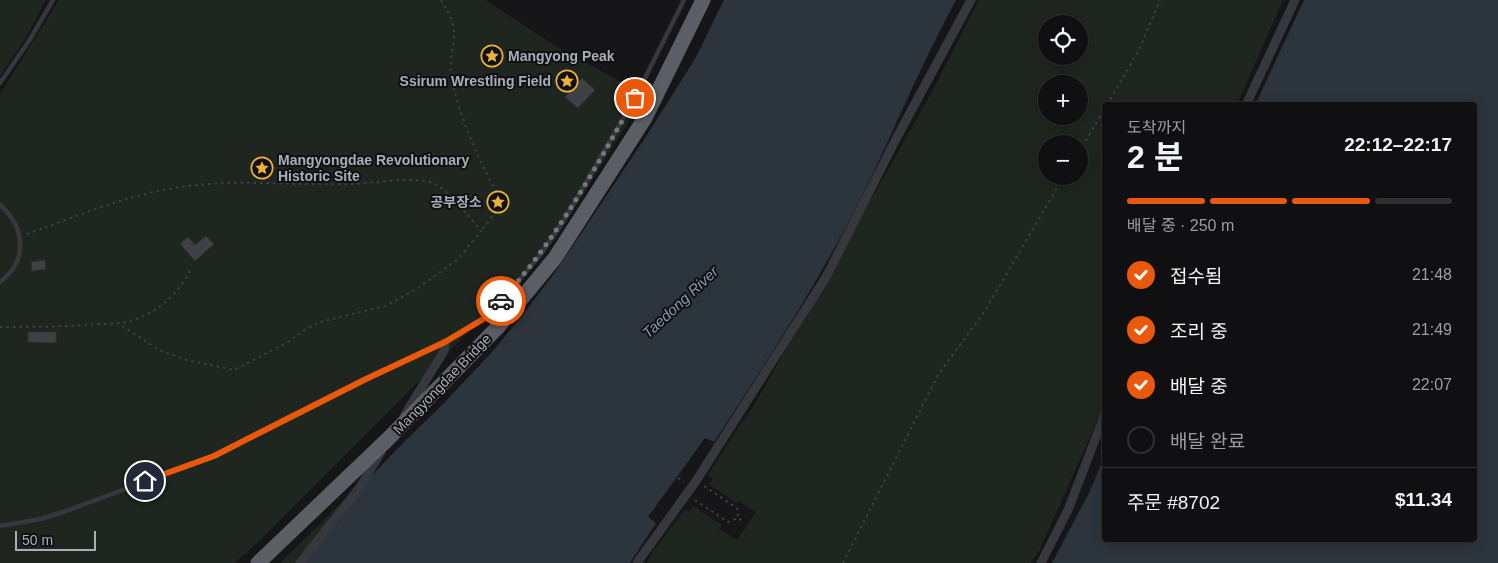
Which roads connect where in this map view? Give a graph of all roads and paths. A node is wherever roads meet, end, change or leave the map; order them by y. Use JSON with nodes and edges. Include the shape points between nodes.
{"nodes":[{"id":1,"x":53,"y":0,"type":"edge"},
{"id":2,"x":441,"y":0,"type":"edge"},
{"id":3,"x":684,"y":0,"type":"edge"},
{"id":4,"x":703,"y":0,"type":"edge"},
{"id":5,"x":971,"y":0,"type":"edge"},
{"id":6,"x":1160,"y":0,"type":"edge"},
{"id":7,"x":1295,"y":0,"type":"edge"},
{"id":8,"x":0,"y":84,"type":"edge"},
{"id":9,"x":1108,"y":102,"type":"edge"},
{"id":10,"x":1247,"y":102,"type":"edge"},
{"id":11,"x":1102,"y":113,"type":"edge"},
{"id":12,"x":1088,"y":137,"type":"edge"},
{"id":13,"x":1059,"y":185,"type":"edge"},
{"id":14,"x":0,"y":205,"type":"edge"},
{"id":15,"x":481,"y":231,"type":"junction"},
{"id":16,"x":20,"y":237,"type":"junction"},
{"id":17,"x":190,"y":267,"type":"dead end"},
{"id":18,"x":0,"y":282,"type":"edge"},
{"id":19,"x":118,"y":323,"type":"junction"},
{"id":20,"x":0,"y":327,"type":"edge"},
{"id":21,"x":445,"y":342,"type":"junction"},
{"id":22,"x":1102,"y":422,"type":"edge"},
{"id":23,"x":678,"y":478,"type":"dead end"},
{"id":24,"x":683,"y":482,"type":"dead end"},
{"id":25,"x":707,"y":488,"type":"dead end"},
{"id":26,"x":697,"y":501,"type":"dead end"},
{"id":27,"x":738,"y":518,"type":"junction"},
{"id":28,"x":744,"y":522,"type":"dead end"},
{"id":29,"x":0,"y":526,"type":"edge"},
{"id":30,"x":258,"y":563,"type":"edge"},
{"id":31,"x":300,"y":563,"type":"edge"},
{"id":32,"x":637,"y":563,"type":"edge"},
{"id":33,"x":843,"y":563,"type":"edge"},
{"id":34,"x":1041,"y":563,"type":"edge"}],
"edges":[{"from":1,"to":8,"type":"lane"},
{"from":2,"to":15,"type":"path","via":[[455,34],[450,71],[456,102],[493,187],[503,202]]},
{"from":3,"to":21,"type":"lane","via":[[635,98],[567,215],[540,254],[485,318]]},
{"from":4,"to":30,"type":"highway","name":"Mangyongdae Bridge","bridge":true,"via":[[645,118],[555,258],[498,327],[388,439]]},
{"from":5,"to":32,"type":"street","via":[[826,277],[696,481]]},
{"from":6,"to":9,"type":"path","via":[[1139,50]]},
{"from":7,"to":10,"type":"street"},
{"from":11,"to":12,"type":"path"},
{"from":13,"to":33,"type":"path","via":[[986,309],[938,375]]},
{"from":14,"to":16,"type":"lane","via":[[13,218]]},
{"from":15,"to":16,"type":"path","via":[[442,189],[419,181],[175,188],[136,197]]},
{"from":15,"to":19,"type":"path","via":[[458,259],[417,289],[385,306],[320,322],[234,370],[159,350]]},
{"from":16,"to":18,"type":"lane","via":[[21,247],[14,270]]},
{"from":17,"to":19,"type":"path","via":[[186,279],[169,299],[152,311]]},
{"from":19,"to":20,"type":"path","via":[[56,328]]},
{"from":21,"to":29,"type":"lane","via":[[190,466],[66,512]]},
{"from":21,"to":31,"type":"street","via":[[444,351],[360,487]]},
{"from":22,"to":34,"type":"street","via":[[1068,510]]},
{"from":23,"to":24,"type":"path"},
{"from":25,"to":27,"type":"path","via":[[737,508]]},
{"from":26,"to":27,"type":"path","via":[[728,522]]},
{"from":27,"to":28,"type":"path"}]}
